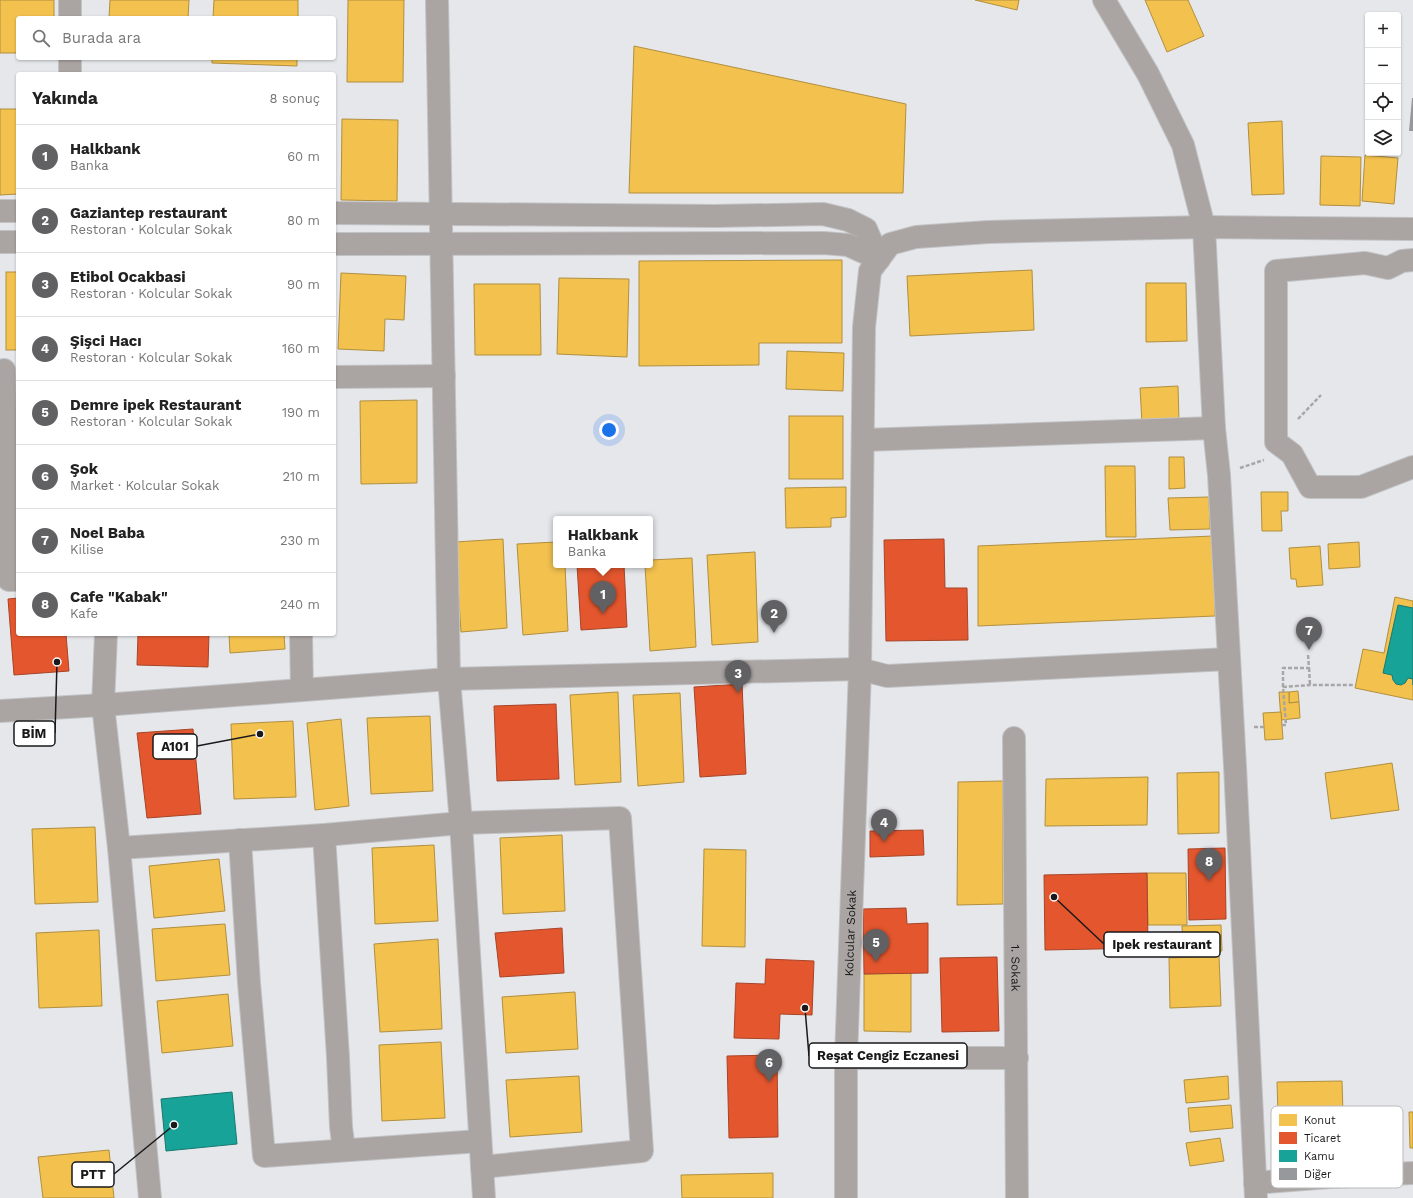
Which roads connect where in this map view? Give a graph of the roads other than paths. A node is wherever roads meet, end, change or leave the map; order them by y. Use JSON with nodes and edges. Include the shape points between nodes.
{"nodes":[{"id":1,"x":70,"y":0,"type":"edge"},
{"id":2,"x":437,"y":0,"type":"edge"},
{"id":3,"x":1104,"y":0,"type":"edge"},
{"id":4,"x":70,"y":16,"type":"edge"},
{"id":5,"x":70,"y":60,"type":"edge"},
{"id":6,"x":70,"y":72,"type":"edge"},
{"id":7,"x":0,"y":211,"type":"edge"},
{"id":8,"x":16,"y":211,"type":"edge"},
{"id":9,"x":336,"y":213,"type":"edge"},
{"id":10,"x":441,"y":214,"type":"junction"},
{"id":11,"x":1204,"y":227,"type":"junction"},
{"id":12,"x":1413,"y":229,"type":"edge"},
{"id":13,"x":0,"y":242,"type":"edge"},
{"id":14,"x":16,"y":242,"type":"edge"},
{"id":15,"x":336,"y":244,"type":"edge"},
{"id":16,"x":442,"y":244,"type":"junction"},
{"id":17,"x":879,"y":258,"type":"junction"},
{"id":18,"x":1413,"y":260,"type":"edge"},
{"id":19,"x":4,"y":370,"type":"dead end"},
{"id":20,"x":444,"y":376,"type":"junction"},
{"id":21,"x":336,"y":377,"type":"edge"},
{"id":22,"x":1214,"y":428,"type":"junction"},
{"id":23,"x":863,"y":440,"type":"junction"},
{"id":24,"x":1413,"y":467,"type":"edge"},
{"id":25,"x":16,"y":580,"type":"edge"},
{"id":26,"x":106,"y":636,"type":"edge"},
{"id":27,"x":301,"y":636,"type":"edge"},
{"id":28,"x":1229,"y":659,"type":"junction"},
{"id":29,"x":860,"y":669,"type":"junction"},
{"id":30,"x":449,"y":679,"type":"junction"},
{"id":31,"x":302,"y":690,"type":"junction"},
{"id":32,"x":103,"y":705,"type":"junction"},
{"id":33,"x":0,"y":711,"type":"edge"},
{"id":34,"x":1014,"y":738,"type":"dead end"},
{"id":35,"x":461,"y":823,"type":"junction"},
{"id":36,"x":324,"y":835,"type":"junction"},
{"id":37,"x":240,"y":840,"type":"junction"},
{"id":38,"x":119,"y":848,"type":"junction"},
{"id":39,"x":846,"y":1058,"type":"junction"},
{"id":40,"x":1017,"y":1058,"type":"junction"},
{"id":41,"x":480,"y":1141,"type":"junction"},
{"id":42,"x":344,"y":1150,"type":"junction"},
{"id":43,"x":482,"y":1167,"type":"junction"},
{"id":44,"x":1403,"y":1173,"type":"edge"},
{"id":45,"x":1413,"y":1173,"type":"edge"},
{"id":46,"x":1272,"y":1188,"type":"edge"},
{"id":47,"x":1256,"y":1191,"type":"edge"},
{"id":48,"x":150,"y":1198,"type":"edge"},
{"id":49,"x":484,"y":1198,"type":"edge"},
{"id":50,"x":846,"y":1198,"type":"edge"},
{"id":51,"x":1017,"y":1198,"type":"edge"}],
"edges":[{"from":1,"to":4,"type":"street"},
{"from":2,"to":10,"type":"street"},
{"from":3,"to":11,"type":"street","via":[[1148,74],[1183,145]]},
{"from":5,"to":6,"type":"street"},
{"from":7,"to":8,"type":"street"},
{"from":9,"to":10,"type":"street"},
{"from":10,"to":16,"type":"street"},
{"from":10,"to":17,"type":"street","via":[[823,214],[848,220],[866,229]]},
{"from":11,"to":12,"type":"street","name":"Kolcular Sokak"},
{"from":11,"to":17,"type":"street","name":"Kolcular Sokak","via":[[988,232],[916,237],[890,244]]},
{"from":11,"to":22,"type":"street"},
{"from":13,"to":14,"type":"street"},
{"from":15,"to":16,"type":"street"},
{"from":16,"to":17,"type":"street","via":[[824,243],[848,245]]},
{"from":16,"to":20,"type":"street"},
{"from":17,"to":23,"type":"street","name":"Kolcular Sokak","via":[[870,271],[864,327]]},
{"from":18,"to":24,"type":"street","via":[[1402,261],[1388,268],[1365,263],[1276,271],[1276,442],[1292,454],[1310,486],[1361,487]]},
{"from":19,"to":25,"type":"street","via":[[9,580]]},
{"from":20,"to":21,"type":"street"},
{"from":20,"to":30,"type":"street"},
{"from":22,"to":23,"type":"street"},
{"from":22,"to":28,"type":"street"},
{"from":23,"to":29,"type":"street","name":"Kolcular Sokak"},
{"from":26,"to":32,"type":"street"},
{"from":27,"to":31,"type":"street"},
{"from":28,"to":29,"type":"street","via":[[886,676]]},
{"from":28,"to":47,"type":"street"},
{"from":29,"to":30,"type":"street"},
{"from":29,"to":39,"type":"street","name":"Kolcular Sokak"},
{"from":30,"to":31,"type":"street"},
{"from":30,"to":35,"type":"street"},
{"from":31,"to":32,"type":"street"},
{"from":32,"to":33,"type":"street"},
{"from":32,"to":38,"type":"street"},
{"from":34,"to":40,"type":"street","name":"1. Sokak"},
{"from":35,"to":36,"type":"street"},
{"from":35,"to":41,"type":"street"},
{"from":35,"to":43,"type":"street","via":[[620,818],[642,1151]]},
{"from":36,"to":37,"type":"street"},
{"from":36,"to":42,"type":"street"},
{"from":37,"to":38,"type":"street"},
{"from":37,"to":42,"type":"street","via":[[264,1156]]},
{"from":38,"to":48,"type":"street"},
{"from":39,"to":40,"type":"street"},
{"from":39,"to":50,"type":"street","name":"Kolcular Sokak"},
{"from":40,"to":51,"type":"street","name":"1. Sokak"},
{"from":41,"to":42,"type":"street"},
{"from":41,"to":43,"type":"street"},
{"from":43,"to":49,"type":"street"},
{"from":44,"to":45,"type":"street"},
{"from":46,"to":47,"type":"street"}]}
